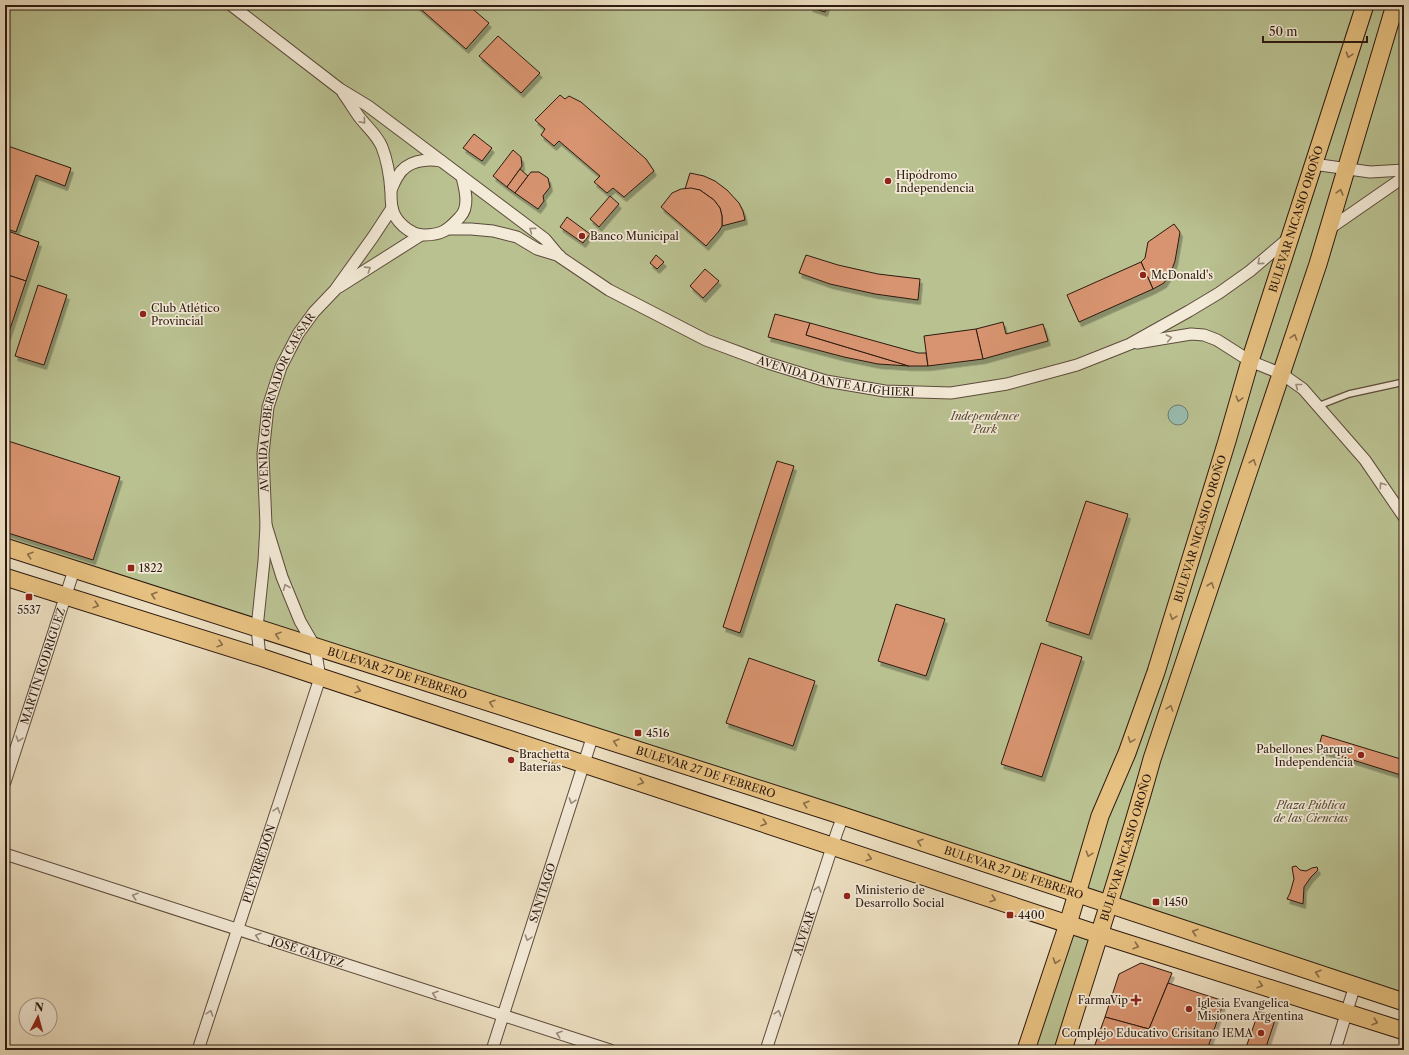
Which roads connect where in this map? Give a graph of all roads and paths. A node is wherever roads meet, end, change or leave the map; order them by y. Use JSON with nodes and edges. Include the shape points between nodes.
{"nodes":[{"id":1,"x":231,"y":5,"type":"edge"},
{"id":2,"x":1365,"y":5,"type":"edge"},
{"id":3,"x":1395,"y":5,"type":"edge"},
{"id":4,"x":340,"y":89,"type":"junction"},
{"id":5,"x":442,"y":161,"type":"junction"},
{"id":6,"x":1313,"y":164,"type":"junction"},
{"id":7,"x":1347,"y":169,"type":"junction"},
{"id":8,"x":1404,"y":170,"type":"edge"},
{"id":9,"x":462,"y":177,"type":"junction"},
{"id":10,"x":1404,"y":177,"type":"edge"},
{"id":11,"x":391,"y":191,"type":"junction"},
{"id":12,"x":392,"y":208,"type":"junction"},
{"id":13,"x":1329,"y":229,"type":"junction"},
{"id":14,"x":449,"y":230,"type":"junction"},
{"id":15,"x":421,"y":235,"type":"junction"},
{"id":16,"x":1290,"y":236,"type":"junction"},
{"id":17,"x":560,"y":257,"type":"junction"},
{"id":18,"x":335,"y":290,"type":"junction"},
{"id":19,"x":1130,"y":344,"type":"junction"},
{"id":20,"x":1250,"y":361,"type":"junction"},
{"id":21,"x":1282,"y":374,"type":"junction"},
{"id":22,"x":1404,"y":382,"type":"edge"},
{"id":23,"x":1318,"y":406,"type":"junction"},
{"id":24,"x":1404,"y":517,"type":"edge"},
{"id":25,"x":266,"y":525,"type":"junction"},
{"id":26,"x":5,"y":547,"type":"edge"},
{"id":27,"x":74,"y":570,"type":"junction"},
{"id":28,"x":5,"y":577,"type":"edge"},
{"id":29,"x":66,"y":596,"type":"junction"},
{"id":30,"x":256,"y":628,"type":"junction"},
{"id":31,"x":315,"y":647,"type":"junction"},
{"id":32,"x":260,"y":657,"type":"junction"},
{"id":33,"x":320,"y":678,"type":"junction"},
{"id":34,"x":593,"y":735,"type":"junction"},
{"id":35,"x":584,"y":764,"type":"junction"},
{"id":36,"x":5,"y":782,"type":"edge"},
{"id":37,"x":843,"y":816,"type":"junction"},
{"id":38,"x":832,"y":846,"type":"junction"},
{"id":39,"x":5,"y":854,"type":"edge"},
{"id":40,"x":1077,"y":894,"type":"junction"},
{"id":41,"x":1109,"y":904,"type":"junction"},
{"id":42,"x":1068,"y":924,"type":"junction"},
{"id":43,"x":237,"y":929,"type":"junction"},
{"id":44,"x":1098,"y":934,"type":"junction"},
{"id":45,"x":1355,"y":985,"type":"junction"},
{"id":46,"x":1404,"y":1002,"type":"edge"},
{"id":47,"x":1347,"y":1013,"type":"junction"},
{"id":48,"x":503,"y":1015,"type":"junction"},
{"id":49,"x":1404,"y":1031,"type":"edge"},
{"id":50,"x":198,"y":1050,"type":"edge"},
{"id":51,"x":492,"y":1050,"type":"edge"},
{"id":52,"x":610,"y":1050,"type":"edge"},
{"id":53,"x":766,"y":1050,"type":"edge"},
{"id":54,"x":1026,"y":1050,"type":"edge"},
{"id":55,"x":1063,"y":1050,"type":"edge"},
{"id":56,"x":1335,"y":1050,"type":"edge"}],
"edges":[{"from":1,"to":4,"type":"street"},
{"from":2,"to":6,"type":"main road","name":"BULEVAR NICASIO OROÑO","one_way":true},
{"from":3,"to":7,"type":"main road","name":"BULEVAR NICASIO OROÑO"},
{"from":4,"to":5,"type":"street","via":[[368,106]]},
{"from":4,"to":11,"type":"street","one_way":true,"via":[[374,133],[382,148]]},
{"from":5,"to":9,"type":"street"},
{"from":5,"to":11,"type":"street","via":[[431,159],[412,163],[398,174]]},
{"from":6,"to":7,"type":"street"},
{"from":6,"to":16,"type":"main road","name":"BULEVAR NICASIO OROÑO"},
{"from":7,"to":8,"type":"street","via":[[1370,172]]},
{"from":13,"to":7,"type":"main road","name":"BULEVAR NICASIO OROÑO","one_way":true},
{"from":9,"to":14,"type":"street","via":[[467,196],[463,215]]},
{"from":17,"to":9,"type":"street","name":"AVENIDA DANTE ALIGHIERI","one_way":true,"via":[[545,239]]},
{"from":10,"to":13,"type":"street"},
{"from":11,"to":12,"type":"street"},
{"from":12,"to":15,"type":"street","via":[[398,221],[408,230]]},
{"from":12,"to":18,"type":"street","name":"AVENIDA GOBERNADOR CAESAR"},
{"from":21,"to":13,"type":"main road","name":"BULEVAR NICASIO OROÑO","one_way":true},
{"from":14,"to":15,"type":"street","via":[[436,235]]},
{"from":14,"to":17,"type":"street","name":"AVENIDA DANTE ALIGHIERI","via":[[494,231],[517,237],[537,249]]},
{"from":18,"to":15,"type":"street","name":"AVENIDA GOBERNADOR CAESAR","one_way":true},
{"from":16,"to":19,"type":"street","name":"AVENIDA DANTE ALIGHIERI","one_way":true,"via":[[1250,271],[1219,293]]},
{"from":16,"to":20,"type":"main road","name":"BULEVAR NICASIO OROÑO"},
{"from":17,"to":19,"type":"street","name":"AVENIDA DANTE ALIGHIERI","via":[[609,290],[706,340],[826,381],[885,391],[951,393],[1007,384],[1077,365]]},
{"from":18,"to":25,"type":"street","name":"AVENIDA GOBERNADOR CAESAR","via":[[298,334],[281,367],[268,406],[263,454]]},
{"from":19,"to":20,"type":"street","name":"AVENIDA DANTE ALIGHIERI","one_way":true,"via":[[1191,334],[1204,335],[1217,340]]},
{"from":20,"to":21,"type":"street","name":"AVENIDA DANTE ALIGHIERI"},
{"from":20,"to":40,"type":"main road","name":"BULEVAR NICASIO OROÑO","one_way":true,"via":[[1228,441],[1156,672],[1127,753],[1100,816]]},
{"from":23,"to":21,"type":"street","name":"AVENIDA DANTE ALIGHIERI","one_way":true,"via":[[1303,389]]},
{"from":41,"to":21,"type":"main road","name":"BULEVAR NICASIO OROÑO","one_way":true,"via":[[1152,759]]},
{"from":22,"to":23,"type":"lane","via":[[1349,394]]},
{"from":24,"to":23,"type":"street","name":"AVENIDA DANTE ALIGHIERI","one_way":true,"via":[[1366,460]]},
{"from":25,"to":30,"type":"street","name":"AVENIDA GOBERNADOR CAESAR"},
{"from":31,"to":25,"type":"street","name":"AVENIDA GOBERNADOR CAESAR","one_way":true,"via":[[297,614],[282,577]]},
{"from":27,"to":26,"type":"main road","name":"BULEVAR 27 DE FEBRERO","one_way":true},
{"from":27,"to":29,"type":"street","name":"MARTÍN RODRÍGUEZ"},
{"from":30,"to":27,"type":"main road","name":"BULEVAR 27 DE FEBRERO","one_way":true},
{"from":28,"to":29,"type":"main road"},
{"from":29,"to":32,"type":"main road","one_way":true},
{"from":29,"to":36,"type":"street","name":"MARTÍN RODRÍGUEZ","one_way":true},
{"from":31,"to":30,"type":"main road","name":"BULEVAR 27 DE FEBRERO","one_way":true},
{"from":30,"to":32,"type":"street","name":"AVENIDA GOBERNADOR CAESAR"},
{"from":31,"to":33,"type":"street","name":"AVENIDA GOBERNADOR CAESAR"},
{"from":34,"to":31,"type":"main road","name":"BULEVAR 27 DE FEBRERO","one_way":true},
{"from":32,"to":33,"type":"main road"},
{"from":33,"to":35,"type":"main road","one_way":true},
{"from":43,"to":33,"type":"street","name":"PUEYRREDÓN","one_way":true},
{"from":34,"to":35,"type":"street","name":"SANTIAGO"},
{"from":37,"to":34,"type":"main road","name":"BULEVAR 27 DE FEBRERO","one_way":true},
{"from":35,"to":38,"type":"main road","one_way":true},
{"from":35,"to":48,"type":"street","name":"SANTIAGO","one_way":true},
{"from":37,"to":38,"type":"street","name":"ALVEAR"},
{"from":40,"to":37,"type":"main road","name":"BULEVAR 27 DE FEBRERO","one_way":true},
{"from":38,"to":42,"type":"main road","one_way":true},
{"from":53,"to":38,"type":"street","name":"ALVEAR","one_way":true},
{"from":43,"to":39,"type":"street","name":"JOSÉ GÁLVEZ","one_way":true},
{"from":40,"to":41,"type":"main road","name":"BULEVAR 27 DE FEBRERO"},
{"from":40,"to":42,"type":"main road","name":"BULEVAR NICASIO OROÑO"},
{"from":41,"to":44,"type":"main road","name":"BULEVAR NICASIO OROÑO"},
{"from":45,"to":41,"type":"main road","name":"BULEVAR 27 DE FEBRERO","one_way":true},
{"from":42,"to":44,"type":"main road"},
{"from":42,"to":54,"type":"main road","name":"BULEVAR NICASIO OROÑO","one_way":true},
{"from":48,"to":43,"type":"street","name":"JOSÉ GÁLVEZ","one_way":true},
{"from":50,"to":43,"type":"street","name":"PUEYRREDÓN","one_way":true},
{"from":44,"to":47,"type":"main road","one_way":true},
{"from":44,"to":55,"type":"main road","name":"BULEVAR NICASIO OROÑO"},
{"from":45,"to":46,"type":"main road","name":"BULEVAR 27 DE FEBRERO"},
{"from":45,"to":47,"type":"street"},
{"from":47,"to":49,"type":"main road","one_way":true},
{"from":47,"to":56,"type":"street"},
{"from":48,"to":51,"type":"street","name":"SANTIAGO"},
{"from":52,"to":48,"type":"street","name":"JOSÉ GÁLVEZ","one_way":true}]}
